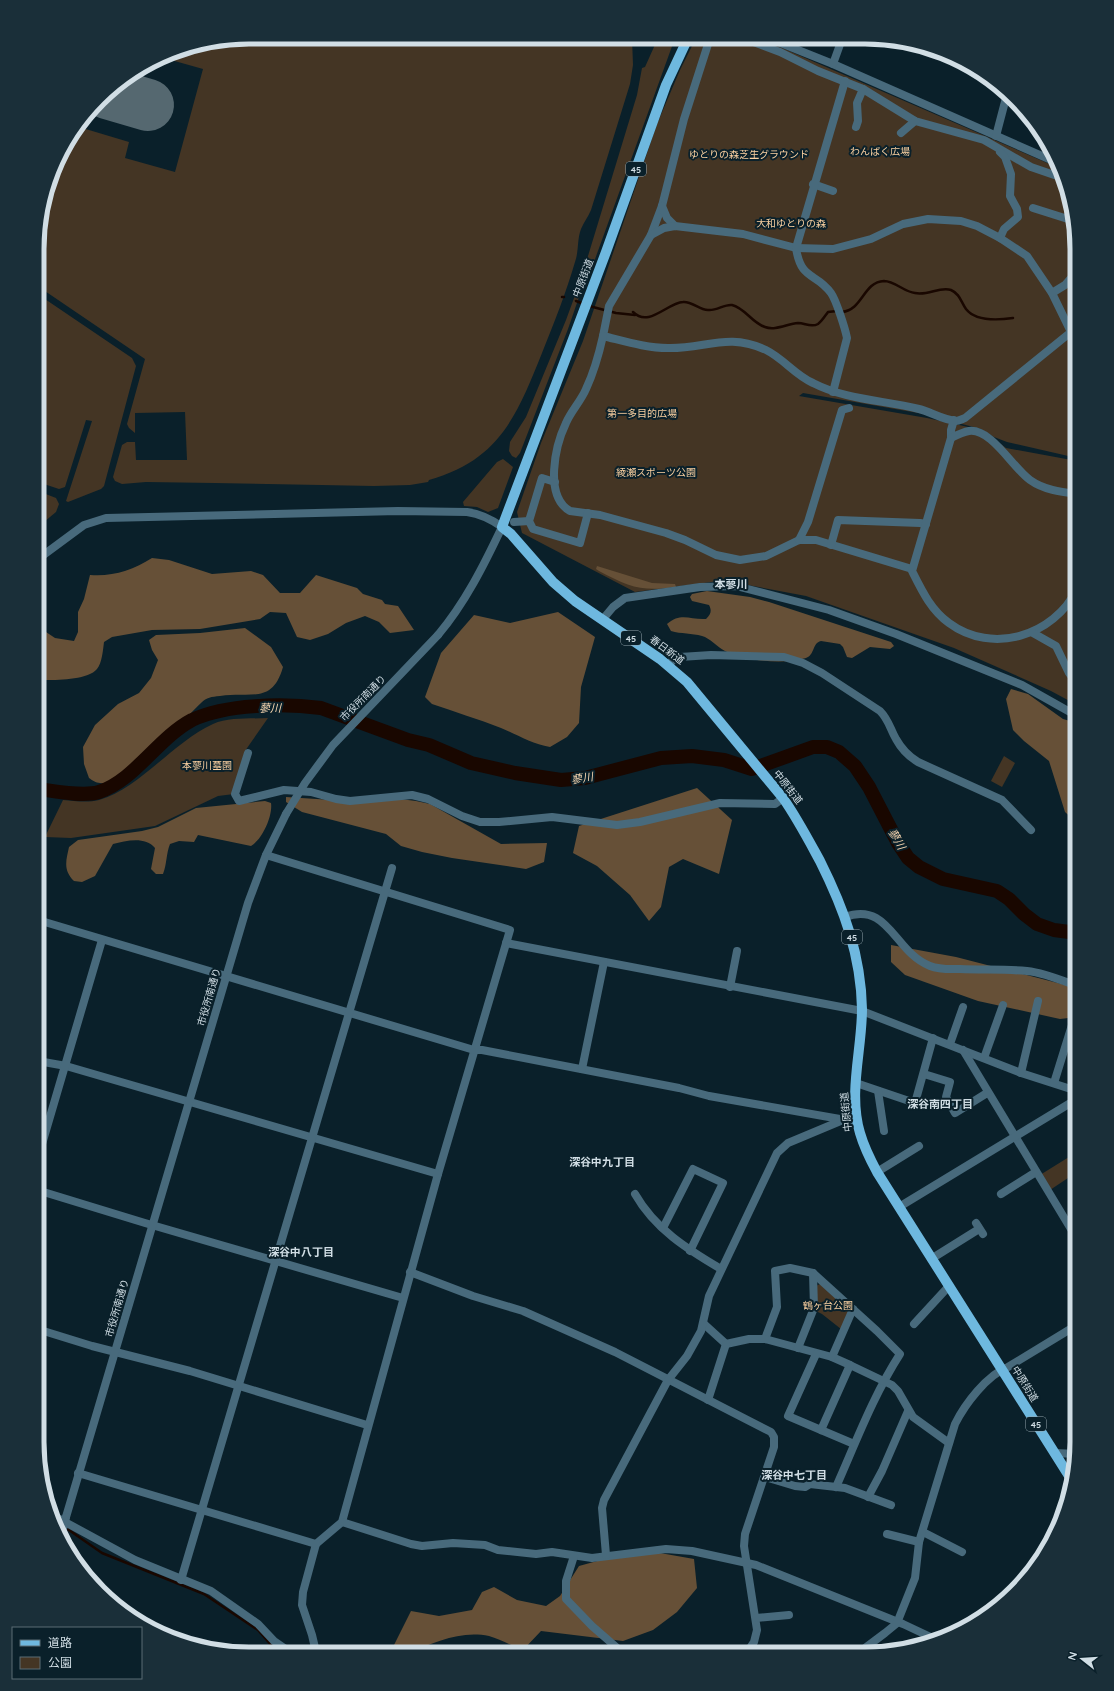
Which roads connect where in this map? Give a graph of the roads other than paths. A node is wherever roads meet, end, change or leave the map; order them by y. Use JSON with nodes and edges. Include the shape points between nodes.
{"nodes":[{"id":1,"x":685,"y":44,"type":"edge"},
{"id":2,"x":708,"y":44,"type":"edge"},
{"id":3,"x":759,"y":44,"type":"edge"},
{"id":4,"x":783,"y":44,"type":"edge"},
{"id":5,"x":840,"y":44,"type":"edge"},
{"id":6,"x":833,"y":64,"type":"junction"},
{"id":7,"x":846,"y":81,"type":"junction"},
{"id":8,"x":863,"y":89,"type":"junction"},
{"id":9,"x":1005,"y":100,"type":"edge"},
{"id":10,"x":915,"y":122,"type":"junction"},
{"id":11,"x":856,"y":127,"type":"dead end"},
{"id":12,"x":901,"y":133,"type":"dead end"},
{"id":13,"x":996,"y":136,"type":"junction"},
{"id":14,"x":995,"y":147,"type":"junction"},
{"id":15,"x":1049,"y":159,"type":"edge"},
{"id":16,"x":1056,"y":176,"type":"edge"},
{"id":17,"x":813,"y":184,"type":"junction"},
{"id":18,"x":832,"y":191,"type":"dead end"},
{"id":19,"x":662,"y":206,"type":"junction"},
{"id":20,"x":1033,"y":208,"type":"dead end"},
{"id":21,"x":1068,"y":219,"type":"edge"},
{"id":22,"x":675,"y":226,"type":"junction"},
{"id":23,"x":651,"y":235,"type":"junction"},
{"id":24,"x":1000,"y":238,"type":"junction"},
{"id":25,"x":796,"y":248,"type":"junction"},
{"id":26,"x":1070,"y":279,"type":"edge"},
{"id":27,"x":1052,"y":293,"type":"junction"},
{"id":28,"x":1070,"y":327,"type":"edge"},
{"id":29,"x":602,"y":336,"type":"junction"},
{"id":30,"x":1070,"y":338,"type":"edge"},
{"id":31,"x":833,"y":392,"type":"junction"},
{"id":32,"x":849,"y":408,"type":"dead end"},
{"id":33,"x":954,"y":420,"type":"junction"},
{"id":34,"x":951,"y":438,"type":"junction"},
{"id":35,"x":555,"y":482,"type":"junction"},
{"id":36,"x":1070,"y":493,"type":"edge"},
{"id":37,"x":588,"y":513,"type":"junction"},
{"id":38,"x":529,"y":521,"type":"junction"},
{"id":39,"x":514,"y":522,"type":"dead end"},
{"id":40,"x":926,"y":524,"type":"junction"},
{"id":41,"x":502,"y":528,"type":"junction"},
{"id":42,"x":799,"y":540,"type":"junction"},
{"id":43,"x":832,"y":545,"type":"junction"},
{"id":44,"x":44,"y":555,"type":"edge"},
{"id":45,"x":912,"y":569,"type":"junction"},
{"id":46,"x":916,"y":580,"type":"junction"},
{"id":47,"x":913,"y":588,"type":"dead end"},
{"id":48,"x":1070,"y":601,"type":"edge"},
{"id":49,"x":603,"y":619,"type":"junction"},
{"id":50,"x":1033,"y":633,"type":"junction"},
{"id":51,"x":667,"y":664,"type":"junction"},
{"id":52,"x":1070,"y":674,"type":"edge"},
{"id":53,"x":1070,"y":712,"type":"edge"},
{"id":54,"x":248,"y":753,"type":"dead end"},
{"id":55,"x":751,"y":760,"type":"joint"},
{"id":56,"x":783,"y":798,"type":"junction"},
{"id":57,"x":1031,"y":830,"type":"dead end"},
{"id":58,"x":266,"y":855,"type":"junction"},
{"id":59,"x":392,"y":868,"type":"dead end"},
{"id":60,"x":385,"y":890,"type":"junction"},
{"id":61,"x":845,"y":917,"type":"junction"},
{"id":62,"x":44,"y":922,"type":"edge"},
{"id":63,"x":102,"y":940,"type":"junction"},
{"id":64,"x":506,"y":943,"type":"junction"},
{"id":65,"x":737,"y":952,"type":"dead end"},
{"id":66,"x":604,"y":962,"type":"junction"},
{"id":67,"x":225,"y":977,"type":"junction"},
{"id":68,"x":1070,"y":983,"type":"edge"},
{"id":69,"x":730,"y":987,"type":"junction"},
{"id":70,"x":1038,"y":1001,"type":"dead end"},
{"id":71,"x":1003,"y":1005,"type":"dead end"},
{"id":72,"x":963,"y":1007,"type":"dead end"},
{"id":73,"x":862,"y":1011,"type":"junction"},
{"id":74,"x":349,"y":1013,"type":"junction"},
{"id":75,"x":934,"y":1038,"type":"junction"},
{"id":76,"x":1070,"y":1043,"type":"edge"},
{"id":77,"x":950,"y":1044,"type":"junction"},
{"id":78,"x":474,"y":1050,"type":"junction"},
{"id":79,"x":963,"y":1050,"type":"junction"},
{"id":80,"x":984,"y":1058,"type":"junction"},
{"id":81,"x":44,"y":1062,"type":"edge"},
{"id":82,"x":66,"y":1066,"type":"junction"},
{"id":83,"x":582,"y":1069,"type":"junction"},
{"id":84,"x":1021,"y":1073,"type":"junction"},
{"id":85,"x":924,"y":1074,"type":"junction"},
{"id":86,"x":856,"y":1083,"type":"junction"},
{"id":87,"x":1054,"y":1083,"type":"junction"},
{"id":88,"x":1070,"y":1089,"type":"edge"},
{"id":89,"x":878,"y":1090,"type":"junction"},
{"id":90,"x":987,"y":1093,"type":"junction"},
{"id":91,"x":189,"y":1102,"type":"junction"},
{"id":92,"x":1070,"y":1103,"type":"edge"},
{"id":93,"x":843,"y":1120,"type":"junction"},
{"id":94,"x":857,"y":1122,"type":"junction"},
{"id":95,"x":884,"y":1131,"type":"dead end"},
{"id":96,"x":1014,"y":1137,"type":"junction"},
{"id":97,"x":44,"y":1138,"type":"edge"},
{"id":98,"x":312,"y":1138,"type":"junction"},
{"id":99,"x":919,"y":1146,"type":"dead end"},
{"id":100,"x":877,"y":1172,"type":"junction"},
{"id":101,"x":1036,"y":1172,"type":"junction"},
{"id":102,"x":438,"y":1174,"type":"junction"},
{"id":103,"x":44,"y":1192,"type":"edge"},
{"id":104,"x":635,"y":1194,"type":"dead end"},
{"id":105,"x":1001,"y":1194,"type":"dead end"},
{"id":106,"x":899,"y":1207,"type":"junction"},
{"id":107,"x":152,"y":1226,"type":"junction"},
{"id":108,"x":663,"y":1228,"type":"junction"},
{"id":109,"x":1070,"y":1228,"type":"edge"},
{"id":110,"x":979,"y":1229,"type":"dead end"},
{"id":111,"x":690,"y":1251,"type":"junction"},
{"id":112,"x":931,"y":1259,"type":"junction"},
{"id":113,"x":276,"y":1261,"type":"junction"},
{"id":114,"x":721,"y":1269,"type":"junction"},
{"id":115,"x":410,"y":1272,"type":"junction"},
{"id":116,"x":813,"y":1273,"type":"junction"},
{"id":117,"x":949,"y":1286,"type":"junction"},
{"id":118,"x":403,"y":1298,"type":"junction"},
{"id":119,"x":853,"y":1309,"type":"junction"},
{"id":120,"x":704,"y":1324,"type":"junction"},
{"id":121,"x":914,"y":1324,"type":"dead end"},
{"id":122,"x":1070,"y":1329,"type":"edge"},
{"id":123,"x":44,"y":1331,"type":"edge"},
{"id":124,"x":765,"y":1339,"type":"junction"},
{"id":125,"x":726,"y":1344,"type":"junction"},
{"id":126,"x":798,"y":1348,"type":"junction"},
{"id":127,"x":114,"y":1351,"type":"junction"},
{"id":128,"x":816,"y":1354,"type":"junction"},
{"id":129,"x":832,"y":1357,"type":"junction"},
{"id":130,"x":850,"y":1365,"type":"junction"},
{"id":131,"x":1002,"y":1370,"type":"junction"},
{"id":132,"x":668,"y":1380,"type":"junction"},
{"id":133,"x":883,"y":1380,"type":"junction"},
{"id":134,"x":238,"y":1385,"type":"junction"},
{"id":135,"x":708,"y":1400,"type":"junction"},
{"id":136,"x":908,"y":1411,"type":"junction"},
{"id":137,"x":367,"y":1425,"type":"junction"},
{"id":138,"x":821,"y":1430,"type":"junction"},
{"id":139,"x":949,"y":1443,"type":"junction"},
{"id":140,"x":854,"y":1444,"type":"junction"},
{"id":141,"x":1055,"y":1454,"type":"junction"},
{"id":142,"x":1070,"y":1454,"type":"edge"},
{"id":143,"x":78,"y":1473,"type":"junction"},
{"id":144,"x":1067,"y":1473,"type":"edge"},
{"id":145,"x":765,"y":1477,"type":"junction"},
{"id":146,"x":836,"y":1487,"type":"junction"},
{"id":147,"x":868,"y":1497,"type":"junction"},
{"id":148,"x":891,"y":1506,"type":"dead end"},
{"id":149,"x":202,"y":1510,"type":"junction"},
{"id":150,"x":60,"y":1519,"type":"edge"},
{"id":151,"x":342,"y":1522,"type":"junction"},
{"id":152,"x":63,"y":1528,"type":"edge"},
{"id":153,"x":923,"y":1532,"type":"junction"},
{"id":154,"x":887,"y":1534,"type":"dead end"},
{"id":155,"x":920,"y":1542,"type":"junction"},
{"id":156,"x":316,"y":1544,"type":"junction"},
{"id":157,"x":962,"y":1552,"type":"dead end"},
{"id":158,"x":606,"y":1555,"type":"junction"},
{"id":159,"x":574,"y":1556,"type":"junction"},
{"id":160,"x":745,"y":1562,"type":"junction"},
{"id":161,"x":181,"y":1580,"type":"junction"},
{"id":162,"x":789,"y":1616,"type":"dead end"},
{"id":163,"x":756,"y":1618,"type":"junction"},
{"id":164,"x":897,"y":1622,"type":"junction"},
{"id":165,"x":929,"y":1637,"type":"edge"},
{"id":166,"x":283,"y":1647,"type":"edge"},
{"id":167,"x":315,"y":1647,"type":"edge"},
{"id":168,"x":616,"y":1647,"type":"edge"},
{"id":169,"x":750,"y":1647,"type":"edge"},
{"id":170,"x":866,"y":1647,"type":"edge"}],
"edges":[{"from":1,"to":41,"type":"main road","name":"中原街道","number":"45","via":[[666,85]]},
{"from":2,"to":19,"type":"street","via":[[684,119]]},
{"from":3,"to":7,"type":"street"},
{"from":4,"to":6,"type":"street"},
{"from":5,"to":6,"type":"street"},
{"from":6,"to":13,"type":"street"},
{"from":7,"to":8,"type":"street"},
{"from":7,"to":17,"type":"street"},
{"from":8,"to":10,"type":"street"},
{"from":8,"to":11,"type":"street","via":[[857,102]]},
{"from":9,"to":13,"type":"street"},
{"from":10,"to":12,"type":"street"},
{"from":10,"to":14,"type":"street","via":[[984,140]]},
{"from":13,"to":15,"type":"street"},
{"from":14,"to":16,"type":"street","via":[[1031,167]]},
{"from":14,"to":24,"type":"street","via":[[1005,158],[1011,174],[1010,196],[1018,217],[1004,229]]},
{"from":17,"to":18,"type":"street"},
{"from":17,"to":25,"type":"street"},
{"from":19,"to":22,"type":"street","via":[[667,218]]},
{"from":19,"to":23,"type":"street"},
{"from":20,"to":21,"type":"street"},
{"from":22,"to":23,"type":"street"},
{"from":22,"to":25,"type":"street","via":[[743,234]]},
{"from":23,"to":29,"type":"street","via":[[609,306]]},
{"from":24,"to":25,"type":"street","via":[[961,221],[928,219],[903,224],[850,246],[833,249]]},
{"from":24,"to":27,"type":"street","via":[[1028,256]]},
{"from":25,"to":31,"type":"street","via":[[802,269],[832,295],[847,338]]},
{"from":26,"to":27,"type":"street"},
{"from":27,"to":28,"type":"street"},
{"from":29,"to":31,"type":"street","via":[[663,348],[724,341],[751,344],[775,356],[812,383]]},
{"from":29,"to":35,"type":"street","via":[[595,366],[585,391],[560,436]]},
{"from":30,"to":33,"type":"street","via":[[965,418]]},
{"from":31,"to":33,"type":"street","via":[[919,409]]},
{"from":32,"to":42,"type":"street","via":[[842,410],[808,522]]},
{"from":33,"to":34,"type":"street"},
{"from":34,"to":36,"type":"street","via":[[969,431],[979,432],[999,447],[1029,480],[1040,486]]},
{"from":34,"to":40,"type":"street"},
{"from":35,"to":37,"type":"street","via":[[556,494],[562,505],[570,511]]},
{"from":35,"to":38,"type":"street","via":[[542,478]]},
{"from":37,"to":38,"type":"street","via":[[580,543],[533,529]]},
{"from":37,"to":42,"type":"street","via":[[666,533],[716,555],[740,560],[766,556]]},
{"from":38,"to":39,"type":"street"},
{"from":40,"to":43,"type":"street","via":[[838,520]]},
{"from":40,"to":45,"type":"street"},
{"from":41,"to":44,"type":"street","via":[[492,519],[467,512],[398,511],[106,518],[84,525]]},
{"from":41,"to":49,"type":"main road","name":"春日新道","number":"45","via":[[511,534],[552,582]]},
{"from":41,"to":58,"type":"street","name":"市役所南通り","bridge":true,"via":[[453,617],[332,745],[304,783]]},
{"from":42,"to":43,"type":"street","via":[[816,540]]},
{"from":43,"to":45,"type":"street"},
{"from":45,"to":46,"type":"street"},
{"from":46,"to":47,"type":"street"},
{"from":46,"to":50,"type":"street","via":[[928,603],[950,624],[962,631],[978,637],[995,639]]},
{"from":48,"to":50,"type":"street","via":[[1061,612]]},
{"from":49,"to":51,"type":"main road","name":"春日新道","number":"45"},
{"from":49,"to":53,"type":"street","via":[[625,598],[700,587],[736,586],[829,610],[896,634],[1022,685]]},
{"from":50,"to":52,"type":"street","via":[[1056,646]]},
{"from":51,"to":55,"type":"main road","name":"春日新道","number":"45","via":[[687,682]]},
{"from":51,"to":57,"type":"street","via":[[680,657],[711,655],[784,657],[803,663],[880,711],[887,718],[895,739],[906,754],[918,762],[1002,800]]},
{"from":54,"to":56,"type":"street","via":[[235,794],[239,801],[284,790],[310,792],[350,801],[412,795],[480,822],[552,817],[617,825],[720,803],[775,804]]},
{"from":55,"to":56,"type":"main road","name":"中原街道","number":"45"},
{"from":56,"to":61,"type":"main road","name":"中原街道","number":"45","via":[[803,829]]},
{"from":58,"to":60,"type":"street"},
{"from":58,"to":67,"type":"street","name":"市役所南通り"},
{"from":59,"to":60,"type":"street"},
{"from":60,"to":64,"type":"street","via":[[510,930]]},
{"from":60,"to":74,"type":"street"},
{"from":61,"to":68,"type":"street","via":[[862,912],[876,917],[886,925],[912,957],[932,967],[1027,971]]},
{"from":61,"to":73,"type":"main road","name":"中原街道","number":"45","via":[[856,954]]},
{"from":62,"to":63,"type":"street"},
{"from":63,"to":67,"type":"street"},
{"from":63,"to":82,"type":"street"},
{"from":64,"to":66,"type":"street"},
{"from":64,"to":78,"type":"street"},
{"from":65,"to":69,"type":"street"},
{"from":66,"to":69,"type":"street"},
{"from":66,"to":83,"type":"street"},
{"from":67,"to":74,"type":"street"},
{"from":67,"to":91,"type":"street","name":"市役所南通り"},
{"from":69,"to":73,"type":"street"},
{"from":70,"to":84,"type":"street"},
{"from":71,"to":80,"type":"street"},
{"from":72,"to":77,"type":"street"},
{"from":73,"to":75,"type":"street"},
{"from":73,"to":86,"type":"main road","name":"中原街道","number":"45"},
{"from":74,"to":78,"type":"street"},
{"from":74,"to":98,"type":"street"},
{"from":75,"to":77,"type":"street"},
{"from":75,"to":85,"type":"street"},
{"from":76,"to":87,"type":"street"},
{"from":77,"to":79,"type":"street"},
{"from":78,"to":83,"type":"street"},
{"from":78,"to":102,"type":"street"},
{"from":79,"to":80,"type":"street"},
{"from":79,"to":90,"type":"street"},
{"from":80,"to":84,"type":"street"},
{"from":81,"to":82,"type":"street"},
{"from":82,"to":91,"type":"street"},
{"from":82,"to":97,"type":"street"},
{"from":83,"to":93,"type":"street","via":[[709,1096]]},
{"from":84,"to":87,"type":"street"},
{"from":85,"to":89,"type":"street","via":[[915,1103]]},
{"from":85,"to":90,"type":"street","via":[[950,1082],[946,1097],[955,1113]]},
{"from":86,"to":89,"type":"street"},
{"from":86,"to":94,"type":"main road","name":"中原街道","number":"45"},
{"from":87,"to":88,"type":"street"},
{"from":89,"to":95,"type":"street"},
{"from":90,"to":96,"type":"street"},
{"from":91,"to":98,"type":"street"},
{"from":91,"to":107,"type":"street","name":"市役所南通り"},
{"from":92,"to":96,"type":"street"},
{"from":93,"to":94,"type":"street"},
{"from":93,"to":114,"type":"street","via":[[788,1142],[777,1153]]},
{"from":94,"to":100,"type":"main road","name":"中原街道","number":"45","via":[[864,1146]]},
{"from":96,"to":101,"type":"street"},
{"from":96,"to":106,"type":"street"},
{"from":98,"to":102,"type":"street"},
{"from":98,"to":113,"type":"street"},
{"from":99,"to":100,"type":"street"},
{"from":100,"to":106,"type":"main road","name":"中原街道","number":"45"},
{"from":101,"to":105,"type":"street"},
{"from":101,"to":109,"type":"street"},
{"from":102,"to":115,"type":"street"},
{"from":103,"to":107,"type":"street"},
{"from":104,"to":108,"type":"street","via":[[648,1213]]},
{"from":106,"to":112,"type":"main road","name":"中原街道","number":"45"},
{"from":107,"to":113,"type":"street"},
{"from":107,"to":127,"type":"street","name":"市役所南通り"},
{"from":108,"to":111,"type":"street","via":[[674,1240]]},
{"from":108,"to":111,"type":"street","via":[[693,1169],[723,1183]]},
{"from":110,"to":112,"type":"street"},
{"from":111,"to":114,"type":"street"},
{"from":112,"to":117,"type":"main road","name":"中原街道","number":"45"},
{"from":113,"to":118,"type":"street"},
{"from":113,"to":134,"type":"street"},
{"from":114,"to":120,"type":"street","via":[[709,1296]]},
{"from":115,"to":118,"type":"street"},
{"from":115,"to":132,"type":"street","via":[[473,1296],[523,1311],[615,1352]]},
{"from":116,"to":119,"type":"street"},
{"from":116,"to":124,"type":"street","via":[[790,1268],[774,1270],[777,1307]]},
{"from":116,"to":126,"type":"street","via":[[814,1308]]},
{"from":117,"to":121,"type":"street"},
{"from":117,"to":131,"type":"main road","name":"中原街道","number":"45"},
{"from":118,"to":137,"type":"street"},
{"from":119,"to":129,"type":"street"},
{"from":119,"to":133,"type":"street","via":[[900,1354]]},
{"from":120,"to":125,"type":"street"},
{"from":120,"to":132,"type":"street","via":[[687,1356]]},
{"from":122,"to":131,"type":"street"},
{"from":123,"to":127,"type":"street"},
{"from":124,"to":125,"type":"street","via":[[749,1339]]},
{"from":124,"to":126,"type":"street"},
{"from":125,"to":135,"type":"street"},
{"from":126,"to":128,"type":"street"},
{"from":127,"to":134,"type":"street"},
{"from":127,"to":143,"type":"street","name":"市役所南通り"},
{"from":128,"to":129,"type":"street"},
{"from":128,"to":138,"type":"street","via":[[788,1416]]},
{"from":129,"to":130,"type":"street"},
{"from":130,"to":133,"type":"street"},
{"from":130,"to":138,"type":"street"},
{"from":131,"to":139,"type":"street","via":[[996,1372],[962,1410]]},
{"from":131,"to":141,"type":"main road","name":"中原街道","number":"45"},
{"from":132,"to":135,"type":"street"},
{"from":132,"to":158,"type":"street","via":[[604,1500],[602,1508]]},
{"from":133,"to":136,"type":"street","via":[[898,1391]]},
{"from":133,"to":140,"type":"street"},
{"from":134,"to":137,"type":"street"},
{"from":134,"to":149,"type":"street"},
{"from":135,"to":145,"type":"street","via":[[771,1432],[774,1447]]},
{"from":136,"to":139,"type":"street"},
{"from":136,"to":147,"type":"street","via":[[882,1472]]},
{"from":137,"to":151,"type":"street"},
{"from":138,"to":140,"type":"street"},
{"from":139,"to":153,"type":"street"},
{"from":140,"to":146,"type":"street"},
{"from":141,"to":142,"type":"street"},
{"from":141,"to":144,"type":"main road","name":"中原街道","number":"45"},
{"from":143,"to":149,"type":"street"},
{"from":143,"to":152,"type":"street","name":"市役所南通り","bridge":true},
{"from":145,"to":146,"type":"street","via":[[795,1486],[805,1487],[810,1484]]},
{"from":145,"to":160,"type":"street","via":[[745,1534]]},
{"from":146,"to":147,"type":"street"},
{"from":147,"to":148,"type":"street"},
{"from":149,"to":156,"type":"street"},
{"from":149,"to":161,"type":"street"},
{"from":150,"to":161,"type":"street","via":[[135,1560]]},
{"from":151,"to":156,"type":"street"},
{"from":151,"to":159,"type":"street","via":[[416,1545],[485,1545],[498,1550],[536,1554],[552,1552]]},
{"from":153,"to":155,"type":"street"},
{"from":153,"to":157,"type":"street"},
{"from":154,"to":155,"type":"street"},
{"from":155,"to":164,"type":"street","via":[[915,1578]]},
{"from":156,"to":167,"type":"street","via":[[302,1600]]},
{"from":158,"to":159,"type":"street","via":[[592,1558]]},
{"from":158,"to":160,"type":"street","via":[[666,1549],[692,1551]]},
{"from":159,"to":168,"type":"street","via":[[566,1581],[566,1599]]},
{"from":160,"to":163,"type":"street"},
{"from":160,"to":164,"type":"street","via":[[812,1586]]},
{"from":161,"to":166,"type":"street","via":[[211,1591],[258,1624]]},
{"from":162,"to":163,"type":"street"},
{"from":163,"to":169,"type":"street","via":[[756,1637]]},
{"from":164,"to":165,"type":"street"},
{"from":164,"to":170,"type":"street"}]}
